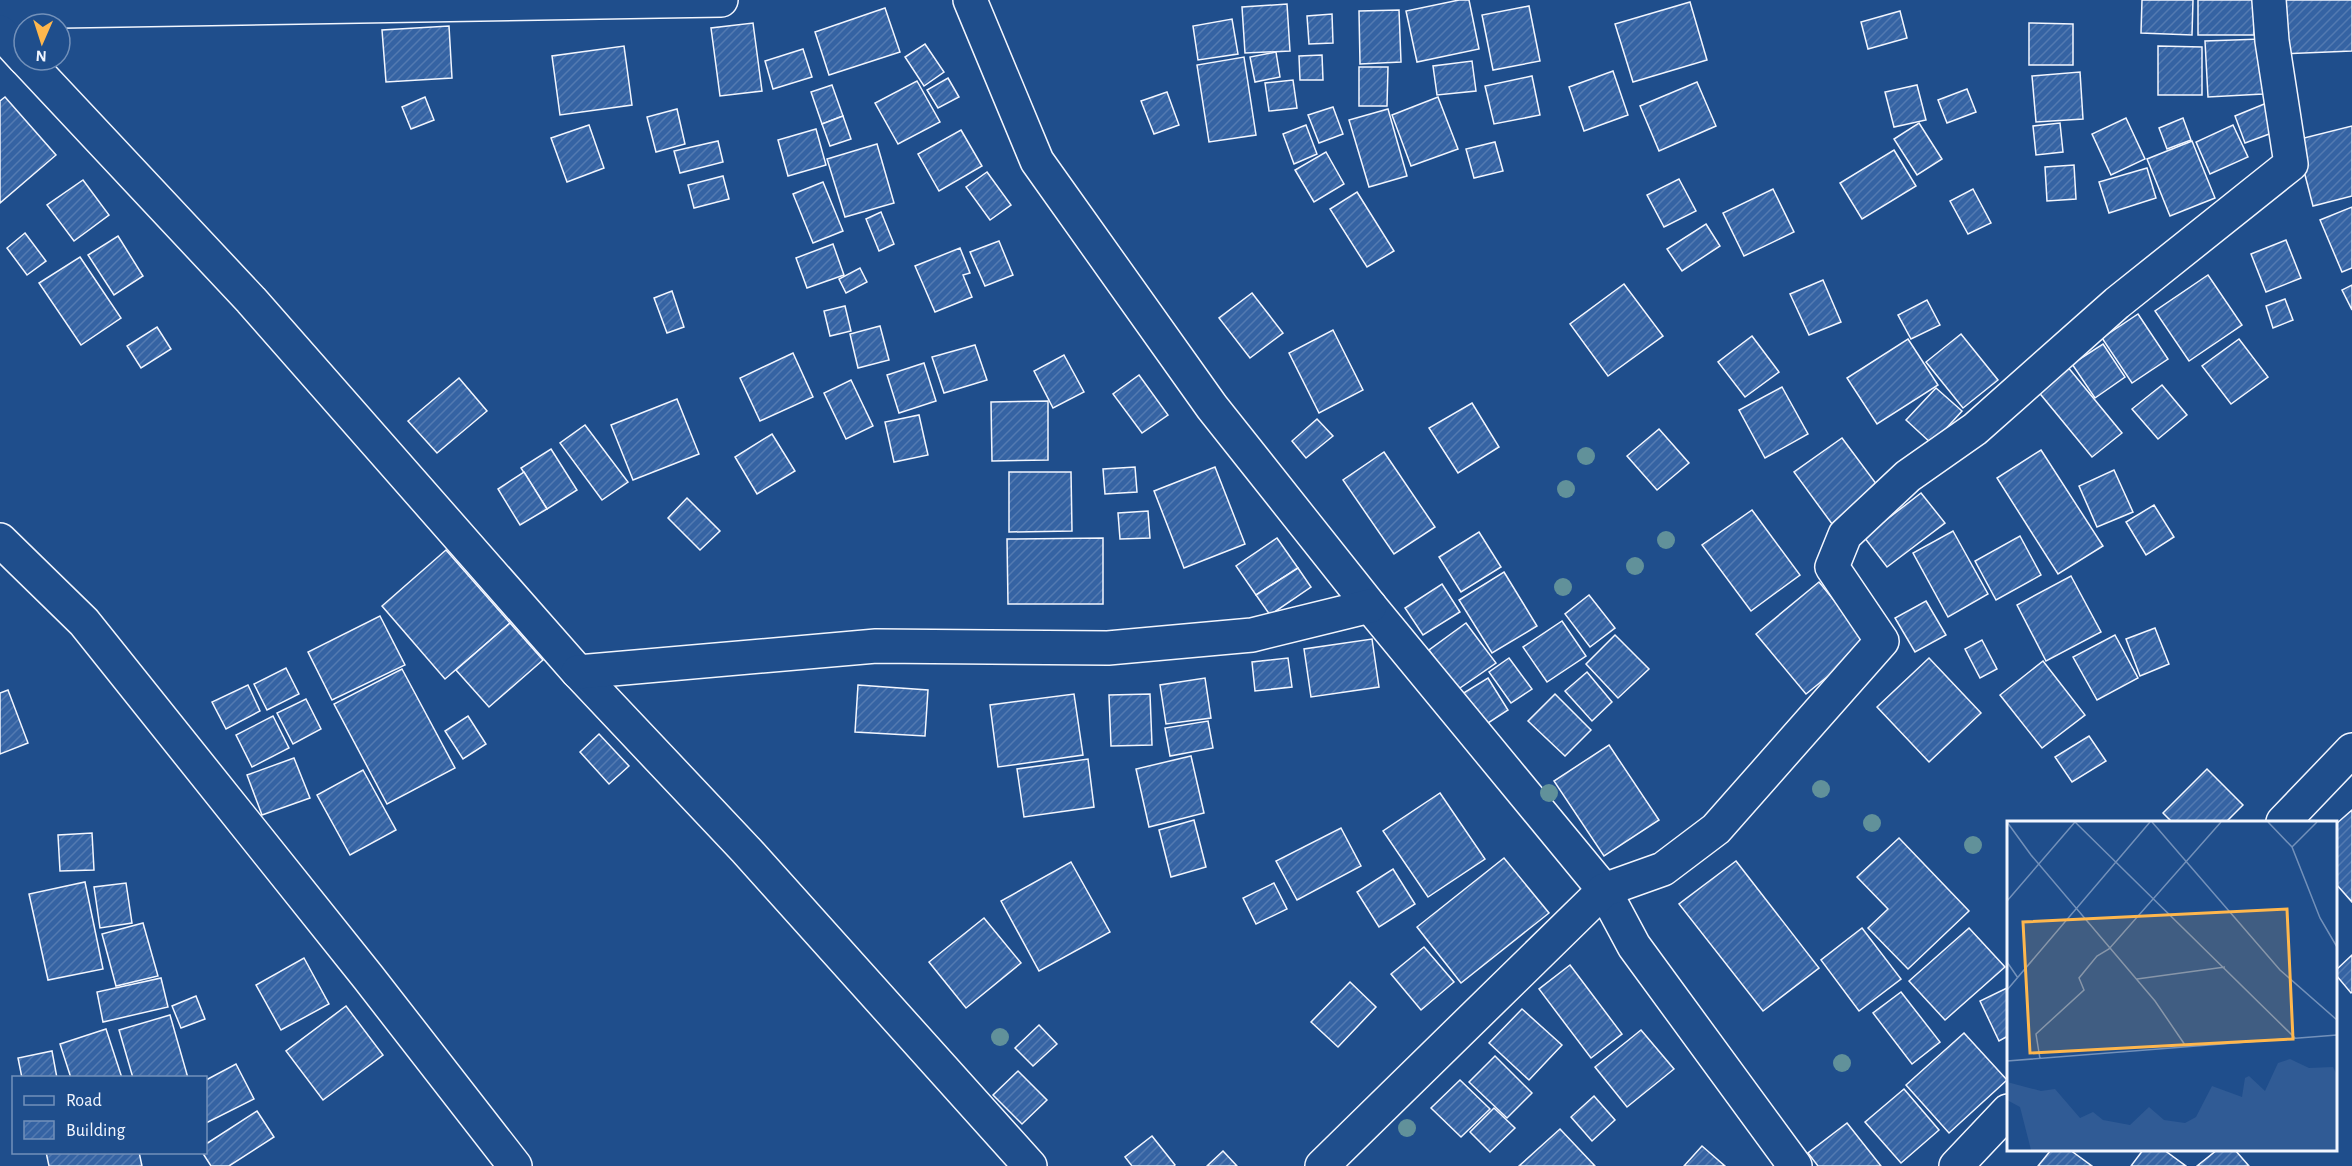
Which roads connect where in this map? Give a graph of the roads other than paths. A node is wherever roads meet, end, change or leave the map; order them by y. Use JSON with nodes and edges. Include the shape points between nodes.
{"nodes":[{"id":1,"x":721,"y":0,"type":"edge"},
{"id":2,"x":970,"y":0,"type":"edge"},
{"id":3,"x":2270,"y":0,"type":"edge"},
{"id":4,"x":0,"y":12,"type":"edge"},
{"id":5,"x":0,"y":32,"type":"edge"},
{"id":6,"x":12,"y":45,"type":"edge"},
{"id":7,"x":37,"y":72,"type":"edge"},
{"id":8,"x":0,"y":540,"type":"edge"},
{"id":9,"x":1370,"y":606,"type":"junction"},
{"id":10,"x":578,"y":672,"type":"junction"},
{"id":11,"x":2352,"y":750,"type":"edge"},
{"id":12,"x":2284,"y":821,"type":"edge"},
{"id":13,"x":1605,"y":890,"type":"junction"},
{"id":14,"x":2007,"y":1112,"type":"edge"},
{"id":15,"x":515,"y":1166,"type":"edge"},
{"id":16,"x":1030,"y":1166,"type":"edge"},
{"id":17,"x":1322,"y":1166,"type":"edge"},
{"id":18,"x":1796,"y":1166,"type":"edge"},
{"id":19,"x":1956,"y":1166,"type":"edge"}],
"edges":[{"from":1,"to":4,"type":"street"},
{"from":2,"to":9,"type":"street","via":[[1036,160],[1212,406]]},
{"from":3,"to":13,"type":"street","via":[[2272,41],[2291,164],[2118,303],[1975,429],[1908,476],[1845,535],[1832,567],[1882,641],[1716,829],[1663,869]]},
{"from":5,"to":6,"type":"street"},
{"from":7,"to":10,"type":"street","via":[[251,300]]},
{"from":8,"to":15,"type":"street","via":[[84,622]]},
{"from":9,"to":10,"type":"street","via":[[1252,635],[1108,648],[876,646]]},
{"from":9,"to":13,"type":"street"},
{"from":10,"to":16,"type":"street","via":[[746,850]]},
{"from":11,"to":12,"type":"street"},
{"from":13,"to":17,"type":"street"},
{"from":13,"to":18,"type":"street","via":[[1634,946]]},
{"from":14,"to":19,"type":"street"}]}
